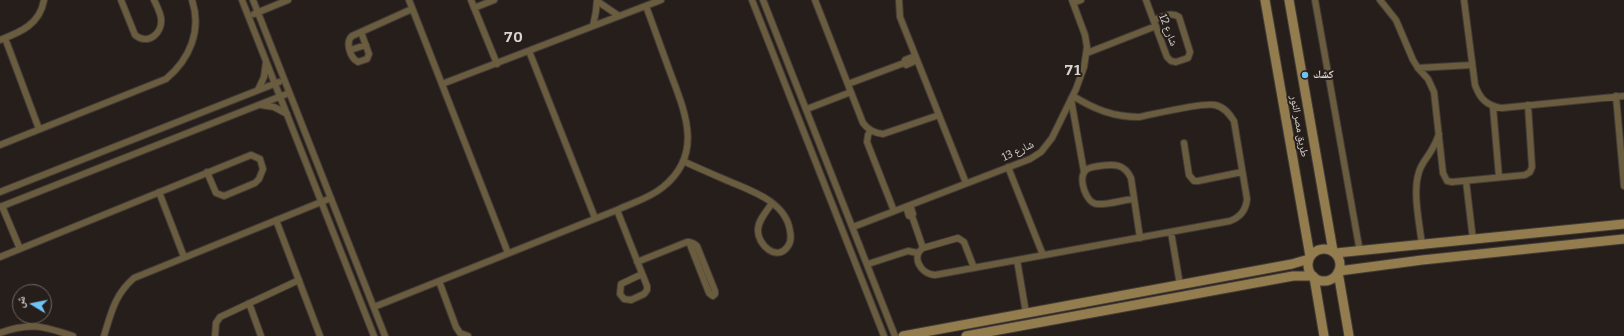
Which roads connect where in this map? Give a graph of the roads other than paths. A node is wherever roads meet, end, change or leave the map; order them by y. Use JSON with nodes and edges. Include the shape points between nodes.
{"nodes":[{"id":1,"x":44,"y":0,"type":"edge"},
{"id":2,"x":121,"y":0,"type":"edge"},
{"id":3,"x":154,"y":0,"type":"edge"},
{"id":4,"x":192,"y":0,"type":"edge"},
{"id":5,"x":254,"y":0,"type":"edge"},
{"id":6,"x":288,"y":0,"type":"edge"},
{"id":7,"x":409,"y":0,"type":"edge"},
{"id":8,"x":471,"y":0,"type":"edge"},
{"id":9,"x":494,"y":0,"type":"edge"},
{"id":10,"x":661,"y":0,"type":"edge"},
{"id":11,"x":752,"y":0,"type":"edge"},
{"id":12,"x":763,"y":0,"type":"edge"},
{"id":13,"x":815,"y":0,"type":"edge"},
{"id":14,"x":899,"y":0,"type":"edge"},
{"id":15,"x":1081,"y":0,"type":"edge"},
{"id":16,"x":1146,"y":0,"type":"edge"},
{"id":17,"x":1264,"y":0,"type":"edge"},
{"id":18,"x":1289,"y":0,"type":"edge"},
{"id":19,"x":1315,"y":0,"type":"edge"},
{"id":20,"x":1380,"y":0,"type":"edge"},
{"id":21,"x":1464,"y":0,"type":"edge"},
{"id":22,"x":597,"y":1,"type":"edge"},
{"id":23,"x":1073,"y":2,"type":"edge"},
{"id":24,"x":243,"y":3,"type":"edge"},
{"id":25,"x":646,"y":6,"type":"junction"},
{"id":26,"x":474,"y":8,"type":"junction"},
{"id":27,"x":412,"y":10,"type":"junction"},
{"id":28,"x":258,"y":13,"type":"junction"},
{"id":29,"x":249,"y":16,"type":"junction"},
{"id":30,"x":619,"y":16,"type":"junction"},
{"id":31,"x":1155,"y":23,"type":"junction"},
{"id":32,"x":593,"y":26,"type":"junction"},
{"id":33,"x":361,"y":32,"type":"junction"},
{"id":34,"x":2,"y":39,"type":"edge"},
{"id":35,"x":366,"y":45,"type":"junction"},
{"id":36,"x":350,"y":50,"type":"junction"},
{"id":37,"x":529,"y":51,"type":"junction"},
{"id":38,"x":1087,"y":53,"type":"junction"},
{"id":39,"x":916,"y":58,"type":"junction"},
{"id":40,"x":266,"y":61,"type":"junction"},
{"id":41,"x":497,"y":64,"type":"junction"},
{"id":42,"x":1471,"y":65,"type":"junction"},
{"id":43,"x":1418,"y":68,"type":"junction"},
{"id":44,"x":284,"y":80,"type":"junction"},
{"id":45,"x":276,"y":84,"type":"junction"},
{"id":46,"x":442,"y":84,"type":"junction"},
{"id":47,"x":848,"y":84,"type":"junction"},
{"id":48,"x":258,"y":90,"type":"junction"},
{"id":49,"x":851,"y":92,"type":"junction"},
{"id":50,"x":289,"y":93,"type":"junction"},
{"id":51,"x":1616,"y":96,"type":"junction"},
{"id":52,"x":1624,"y":96,"type":"edge"},
{"id":53,"x":281,"y":97,"type":"junction"},
{"id":54,"x":1072,"y":97,"type":"junction"},
{"id":55,"x":260,"y":105,"type":"junction"},
{"id":56,"x":1528,"y":105,"type":"junction"},
{"id":57,"x":1493,"y":107,"type":"junction"},
{"id":58,"x":807,"y":109,"type":"junction"},
{"id":59,"x":287,"y":114,"type":"junction"},
{"id":60,"x":939,"y":115,"type":"junction"},
{"id":61,"x":39,"y":130,"type":"junction"},
{"id":62,"x":870,"y":131,"type":"junction"},
{"id":63,"x":1439,"y":133,"type":"junction"},
{"id":64,"x":1184,"y":142,"type":"dead end"},
{"id":65,"x":0,"y":145,"type":"edge"},
{"id":66,"x":1623,"y":160,"type":"edge"},
{"id":67,"x":683,"y":161,"type":"junction"},
{"id":68,"x":1008,"y":167,"type":"junction"},
{"id":69,"x":207,"y":172,"type":"junction"},
{"id":70,"x":1084,"y":172,"type":"junction"},
{"id":71,"x":1242,"y":172,"type":"junction"},
{"id":72,"x":1499,"y":177,"type":"junction"},
{"id":73,"x":1466,"y":181,"type":"junction"},
{"id":74,"x":966,"y":183,"type":"junction"},
{"id":75,"x":1624,"y":186,"type":"edge"},
{"id":76,"x":0,"y":192,"type":"edge"},
{"id":77,"x":159,"y":192,"type":"junction"},
{"id":78,"x":331,"y":198,"type":"junction"},
{"id":79,"x":1134,"y":198,"type":"junction"},
{"id":80,"x":321,"y":202,"type":"junction"},
{"id":81,"x":772,"y":203,"type":"junction"},
{"id":82,"x":1,"y":206,"type":"edge"},
{"id":83,"x":908,"y":206,"type":"junction"},
{"id":84,"x":617,"y":210,"type":"junction"},
{"id":85,"x":894,"y":211,"type":"junction"},
{"id":86,"x":595,"y":218,"type":"junction"},
{"id":87,"x":276,"y":220,"type":"junction"},
{"id":88,"x":1624,"y":224,"type":"edge"},
{"id":89,"x":853,"y":227,"type":"junction"},
{"id":90,"x":1171,"y":232,"type":"junction"},
{"id":91,"x":1140,"y":238,"type":"junction"},
{"id":92,"x":1624,"y":239,"type":"edge"},
{"id":93,"x":1473,"y":240,"type":"junction"},
{"id":94,"x":689,"y":242,"type":"junction"},
{"id":95,"x":1422,"y":246,"type":"junction"},
{"id":96,"x":20,"y":249,"type":"junction"},
{"id":97,"x":921,"y":250,"type":"junction"},
{"id":98,"x":1335,"y":252,"type":"junction"},
{"id":99,"x":1355,"y":252,"type":"junction"},
{"id":100,"x":508,"y":253,"type":"junction"},
{"id":101,"x":1043,"y":255,"type":"junction"},
{"id":102,"x":0,"y":257,"type":"edge"},
{"id":103,"x":184,"y":257,"type":"junction"},
{"id":104,"x":1309,"y":258,"type":"junction"},
{"id":105,"x":1017,"y":260,"type":"junction"},
{"id":106,"x":637,"y":262,"type":"junction"},
{"id":107,"x":868,"y":264,"type":"junction"},
{"id":108,"x":1292,"y":264,"type":"junction"},
{"id":109,"x":974,"y":268,"type":"junction"},
{"id":110,"x":1353,"y":268,"type":"junction"},
{"id":111,"x":1339,"y":271,"type":"junction"},
{"id":112,"x":642,"y":274,"type":"junction"},
{"id":113,"x":1293,"y":276,"type":"junction"},
{"id":114,"x":1313,"y":277,"type":"junction"},
{"id":115,"x":299,"y":280,"type":"junction"},
{"id":116,"x":439,"y":281,"type":"junction"},
{"id":117,"x":1180,"y":285,"type":"junction"},
{"id":118,"x":249,"y":303,"type":"junction"},
{"id":119,"x":374,"y":307,"type":"junction"},
{"id":120,"x":1026,"y":313,"type":"junction"},
{"id":121,"x":0,"y":333,"type":"edge"},
{"id":122,"x":73,"y":336,"type":"edge"},
{"id":123,"x":104,"y":336,"type":"edge"},
{"id":124,"x":215,"y":336,"type":"edge"},
{"id":125,"x":261,"y":336,"type":"edge"},
{"id":126,"x":320,"y":336,"type":"edge"},
{"id":127,"x":374,"y":336,"type":"edge"},
{"id":128,"x":385,"y":336,"type":"edge"},
{"id":129,"x":468,"y":336,"type":"edge"},
{"id":130,"x":884,"y":336,"type":"edge"},
{"id":131,"x":895,"y":336,"type":"edge"},
{"id":132,"x":903,"y":336,"type":"edge"},
{"id":133,"x":966,"y":336,"type":"edge"},
{"id":134,"x":1324,"y":336,"type":"edge"},
{"id":135,"x":1349,"y":336,"type":"edge"}],
"edges":[{"from":1,"to":34,"type":"street","via":[[41,12],[32,24]]},
{"from":2,"to":3,"type":"street","via":[[135,35],[145,40],[156,35],[161,24],[160,12]]},
{"from":4,"to":61,"type":"street","via":[[195,34],[188,54],[175,72],[166,79]]},
{"from":5,"to":24,"type":"street"},
{"from":5,"to":28,"type":"street"},
{"from":6,"to":28,"type":"street"},
{"from":7,"to":27,"type":"street"},
{"from":8,"to":26,"type":"street"},
{"from":9,"to":26,"type":"street"},
{"from":10,"to":25,"type":"street"},
{"from":11,"to":130,"type":"street"},
{"from":12,"to":58,"type":"street"},
{"from":13,"to":47,"type":"street"},
{"from":14,"to":39,"type":"street","via":[[900,17]]},
{"from":15,"to":23,"type":"street"},
{"from":16,"to":31,"type":"street","name":"شارع 12"},
{"from":17,"to":104,"type":"street","name":"طريق مصر النور"},
{"from":18,"to":98,"type":"street","name":"طريق مصر النور"},
{"from":19,"to":99,"type":"street"},
{"from":20,"to":43,"type":"street","via":[[1396,20]]},
{"from":21,"to":42,"type":"street"},
{"from":22,"to":30,"type":"street"},
{"from":22,"to":32,"type":"street"},
{"from":23,"to":38,"type":"street","name":"شارع 13","via":[[1085,35]]},
{"from":24,"to":29,"type":"street"},
{"from":25,"to":30,"type":"street"},
{"from":25,"to":67,"type":"street","via":[[686,120],[688,142]]},
{"from":26,"to":41,"type":"street"},
{"from":27,"to":33,"type":"street"},
{"from":27,"to":46,"type":"street"},
{"from":28,"to":29,"type":"street"},
{"from":28,"to":44,"type":"street"},
{"from":29,"to":40,"type":"street"},
{"from":30,"to":32,"type":"street"},
{"from":31,"to":31,"type":"street","name":"شارع 12","via":[[1170,14],[1179,17],[1190,54],[1186,59],[1176,62],[1167,57]]},
{"from":31,"to":38,"type":"street"},
{"from":32,"to":37,"type":"street"},
{"from":33,"to":35,"type":"street"},
{"from":33,"to":36,"type":"street","via":[[348,39]]},
{"from":34,"to":61,"type":"street"},
{"from":35,"to":36,"type":"street"},
{"from":35,"to":36,"type":"street","via":[[369,56],[360,62],[354,60]]},
{"from":37,"to":41,"type":"street"},
{"from":37,"to":86,"type":"street"},
{"from":38,"to":54,"type":"street","name":"شارع 13"},
{"from":39,"to":47,"type":"street","via":[[904,60],[904,63]]},
{"from":39,"to":60,"type":"street"},
{"from":40,"to":45,"type":"street"},
{"from":40,"to":48,"type":"street","via":[[264,77]]},
{"from":41,"to":46,"type":"street"},
{"from":42,"to":43,"type":"street"},
{"from":42,"to":57,"type":"street","via":[[1478,94],[1484,102]]},
{"from":43,"to":63,"type":"street","via":[[1428,79],[1434,92]]},
{"from":44,"to":45,"type":"street"},
{"from":44,"to":50,"type":"street"},
{"from":45,"to":48,"type":"street"},
{"from":45,"to":53,"type":"street"},
{"from":46,"to":100,"type":"street"},
{"from":47,"to":49,"type":"street"},
{"from":48,"to":76,"type":"street"},
{"from":49,"to":58,"type":"street"},
{"from":49,"to":62,"type":"street","via":[[863,123]]},
{"from":50,"to":53,"type":"street"},
{"from":50,"to":78,"type":"street"},
{"from":51,"to":52,"type":"street"},
{"from":51,"to":56,"type":"street"},
{"from":51,"to":66,"type":"street"},
{"from":53,"to":55,"type":"street"},
{"from":53,"to":59,"type":"street"},
{"from":54,"to":68,"type":"street","name":"شارع 13","via":[[1045,148],[1035,156]]},
{"from":54,"to":70,"type":"street"},
{"from":54,"to":71,"type":"street","via":[[1108,114],[1128,117],[1208,104],[1221,107],[1234,121]]},
{"from":55,"to":59,"type":"street","via":[[274,107]]},
{"from":55,"to":82,"type":"street"},
{"from":56,"to":57,"type":"street"},
{"from":56,"to":72,"type":"street","via":[[1532,170],[1525,175]]},
{"from":57,"to":72,"type":"street"},
{"from":58,"to":89,"type":"street"},
{"from":59,"to":80,"type":"street"},
{"from":60,"to":62,"type":"street","via":[[890,133],[876,134]]},
{"from":60,"to":74,"type":"street"},
{"from":61,"to":65,"type":"street"},
{"from":62,"to":85,"type":"street","via":[[867,142]]},
{"from":63,"to":73,"type":"street","via":[[1445,179],[1449,182]]},
{"from":63,"to":95,"type":"street","via":[[1432,151],[1418,173],[1416,195]]},
{"from":64,"to":71,"type":"street","via":[[1189,175],[1194,181]]},
{"from":66,"to":75,"type":"street"},
{"from":67,"to":81,"type":"street","via":[[758,194]]},
{"from":67,"to":84,"type":"street","via":[[678,172],[663,187]]},
{"from":68,"to":74,"type":"street","name":"شارع 13"},
{"from":68,"to":101,"type":"street"},
{"from":69,"to":69,"type":"street","via":[[213,189],[224,196],[255,183],[264,169],[260,159],[251,155]]},
{"from":69,"to":77,"type":"street"},
{"from":70,"to":79,"type":"street","via":[[1090,168],[1111,164],[1121,166],[1129,173]]},
{"from":70,"to":79,"type":"street","via":[[1082,178],[1086,196],[1092,203]]},
{"from":71,"to":90,"type":"street","via":[[1247,199],[1240,215],[1230,221]]},
{"from":72,"to":73,"type":"street"},
{"from":73,"to":93,"type":"street"},
{"from":74,"to":83,"type":"street","name":"شارع 13"},
{"from":77,"to":96,"type":"street"},
{"from":77,"to":103,"type":"street"},
{"from":78,"to":80,"type":"street"},
{"from":78,"to":119,"type":"street"},
{"from":79,"to":91,"type":"street"},
{"from":80,"to":87,"type":"street"},
{"from":80,"to":127,"type":"street"},
{"from":81,"to":81,"type":"street","via":[[790,228],[789,245],[775,252],[762,244],[758,230]]},
{"from":82,"to":96,"type":"street"},
{"from":83,"to":85,"type":"street","name":"شارع 13"},
{"from":83,"to":97,"type":"street"},
{"from":84,"to":86,"type":"street"},
{"from":84,"to":106,"type":"street"},
{"from":85,"to":89,"type":"street","name":"شارع 13"},
{"from":86,"to":100,"type":"street"},
{"from":87,"to":103,"type":"street"},
{"from":87,"to":115,"type":"street"},
{"from":88,"to":93,"type":"street"},
{"from":89,"to":107,"type":"street"},
{"from":90,"to":91,"type":"street"},
{"from":90,"to":117,"type":"street"},
{"from":91,"to":101,"type":"street"},
{"from":92,"to":110,"type":"street"},
{"from":93,"to":95,"type":"street"},
{"from":94,"to":94,"type":"street","via":[[709,294],[713,296],[715,291],[697,246]]},
{"from":94,"to":106,"type":"street"},
{"from":95,"to":99,"type":"street"},
{"from":96,"to":102,"type":"street"},
{"from":97,"to":107,"type":"street","via":[[908,251]]},
{"from":97,"to":109,"type":"street","via":[[954,238],[960,239],[964,242]]},
{"from":97,"to":109,"type":"street","via":[[918,258],[921,269],[927,274],[935,275]]},
{"from":98,"to":99,"type":"street"},
{"from":98,"to":104,"type":"street","via":[[1325,248],[1313,252]]},
{"from":98,"to":111,"type":"street","via":[[1340,262]]},
{"from":99,"to":110,"type":"street"},
{"from":100,"to":116,"type":"street"},
{"from":101,"to":105,"type":"street"},
{"from":103,"to":123,"type":"street","via":[[143,274],[126,285],[115,301]]},
{"from":104,"to":108,"type":"street"},
{"from":104,"to":114,"type":"street","via":[[1308,269]]},
{"from":105,"to":109,"type":"street"},
{"from":105,"to":120,"type":"street"},
{"from":106,"to":112,"type":"street"},
{"from":107,"to":131,"type":"street"},
{"from":108,"to":113,"type":"street"},
{"from":108,"to":117,"type":"street"},
{"from":110,"to":111,"type":"street"},
{"from":111,"to":114,"type":"street","via":[[1333,278],[1325,281]]},
{"from":111,"to":135,"type":"street"},
{"from":112,"to":112,"type":"street","via":[[647,288],[646,293],[631,300],[624,299],[620,294],[621,284]]},
{"from":113,"to":114,"type":"street"},
{"from":113,"to":133,"type":"street"},
{"from":114,"to":134,"type":"street"},
{"from":115,"to":118,"type":"street"},
{"from":115,"to":126,"type":"street"},
{"from":116,"to":119,"type":"street"},
{"from":116,"to":129,"type":"street","via":[[456,328]]},
{"from":117,"to":120,"type":"street"},
{"from":118,"to":124,"type":"street","via":[[220,317],[216,323]]},
{"from":118,"to":125,"type":"street"},
{"from":119,"to":128,"type":"street"},
{"from":120,"to":132,"type":"street"},
{"from":121,"to":122,"type":"street","via":[[15,327],[32,325]]}]}
